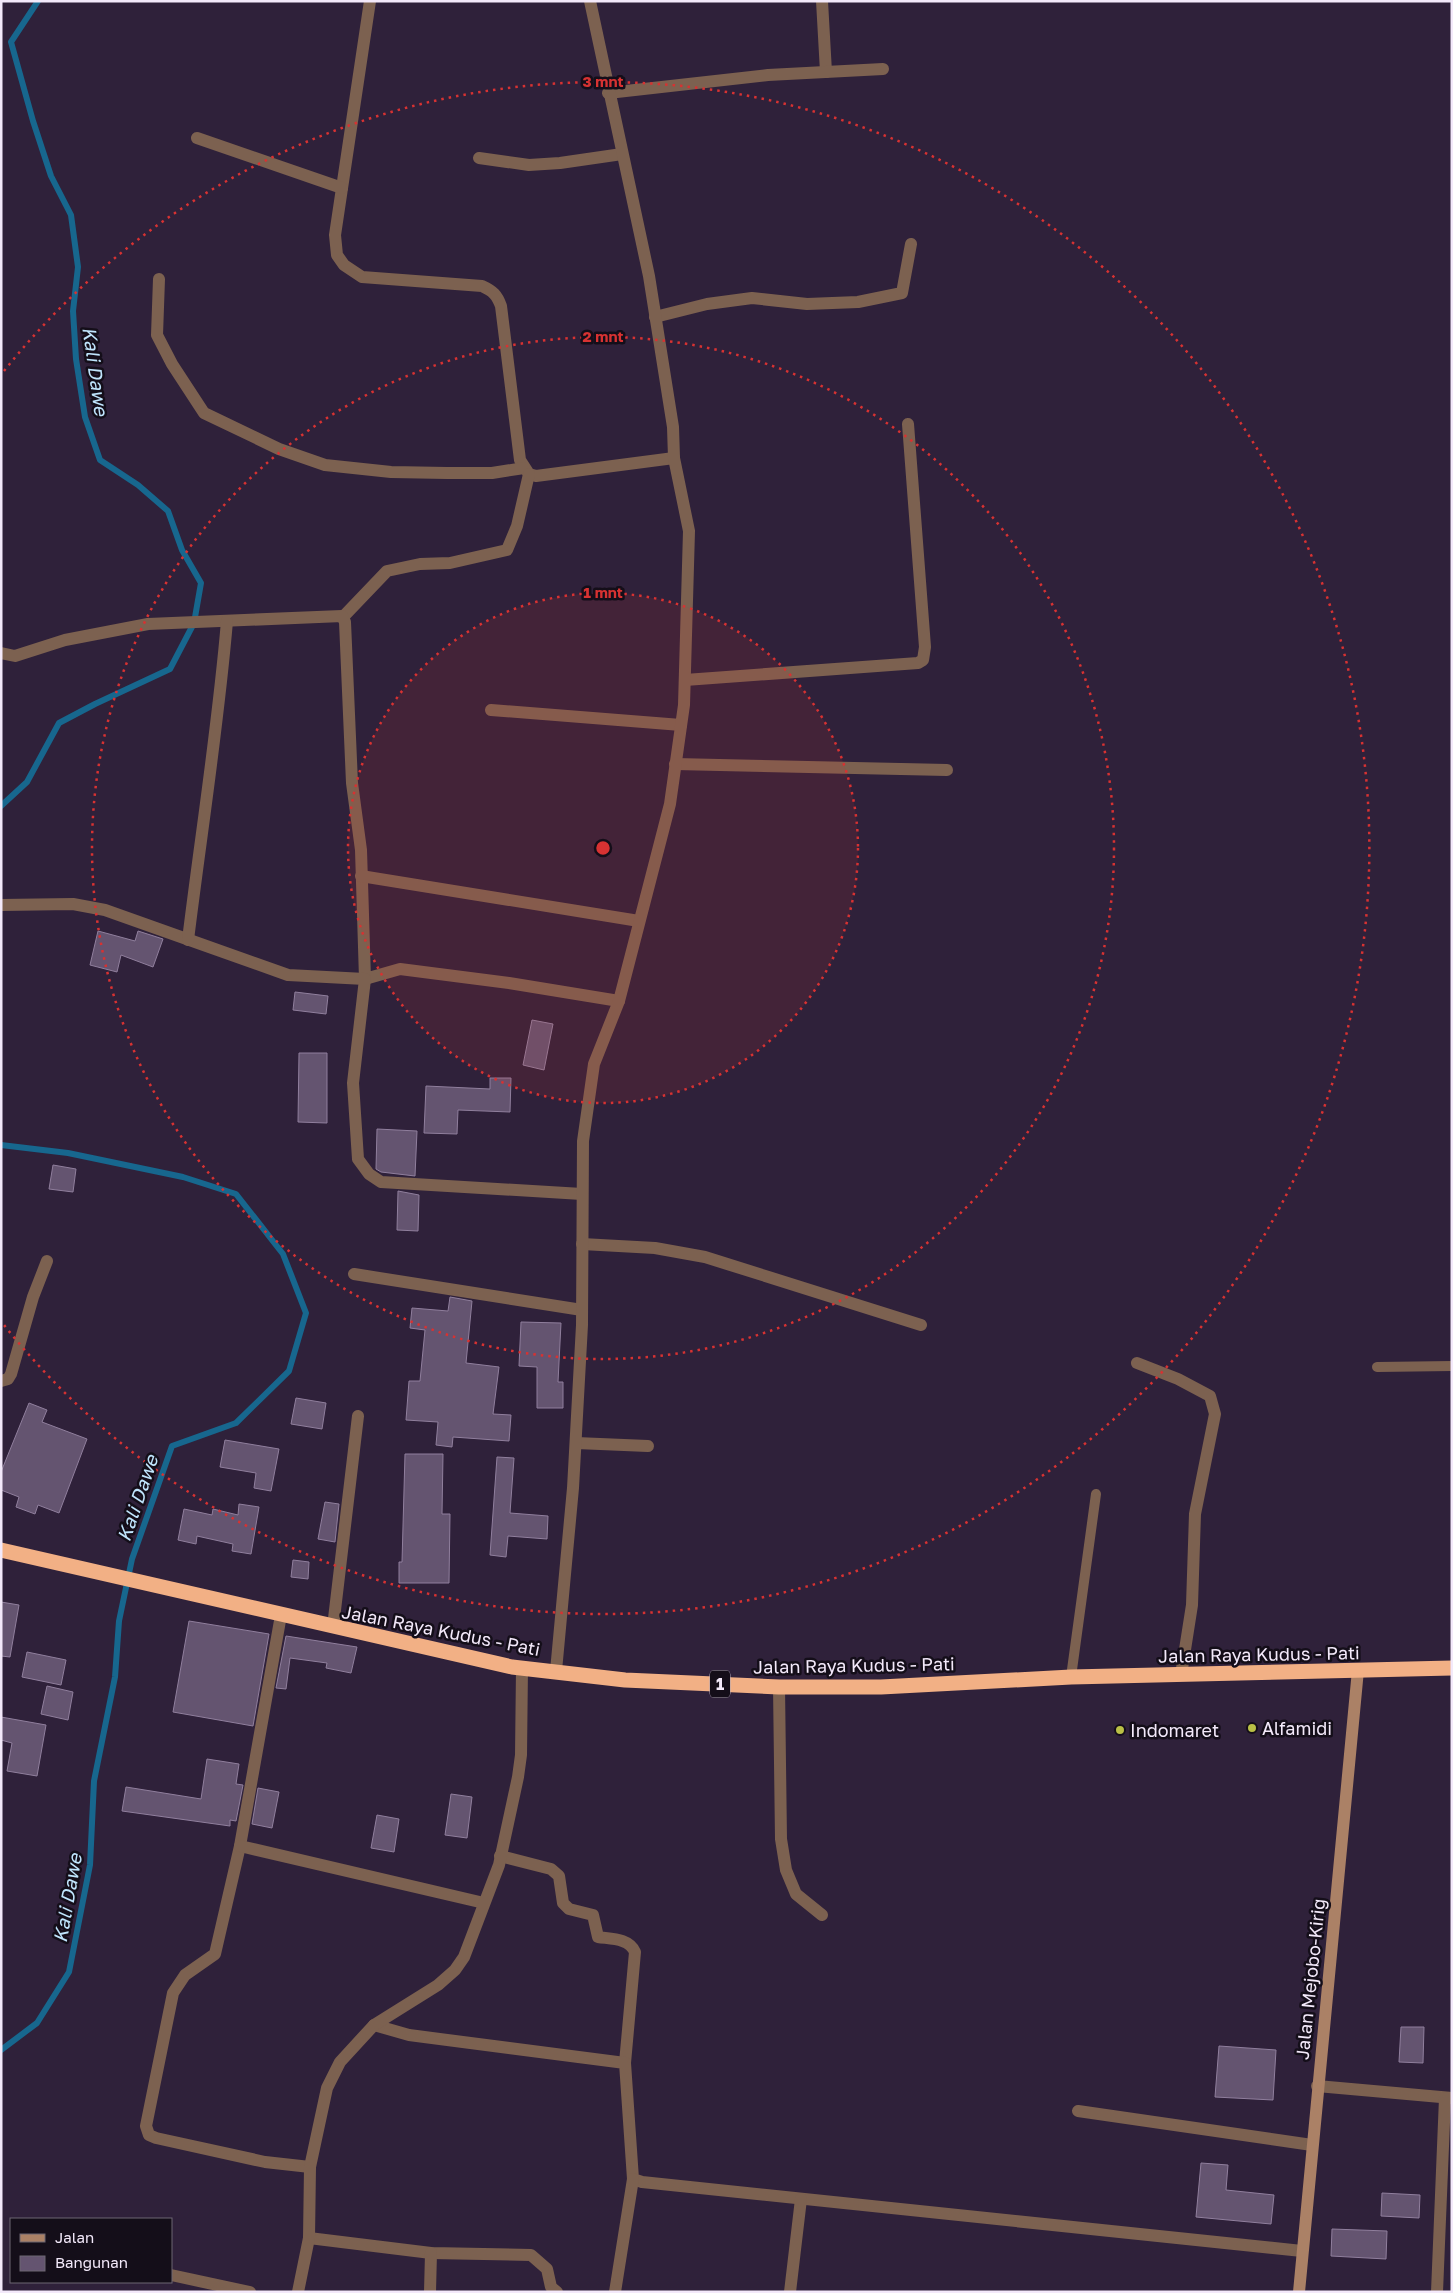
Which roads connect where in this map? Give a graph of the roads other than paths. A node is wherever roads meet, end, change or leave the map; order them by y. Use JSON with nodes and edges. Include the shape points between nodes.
{"nodes":[{"id":1,"x":370,"y":1,"type":"edge"},
{"id":2,"x":590,"y":1,"type":"edge"},
{"id":3,"x":822,"y":1,"type":"edge"},
{"id":4,"x":883,"y":69,"type":"dead end"},
{"id":5,"x":826,"y":72,"type":"junction"},
{"id":6,"x":608,"y":93,"type":"junction"},
{"id":7,"x":197,"y":138,"type":"dead end"},
{"id":8,"x":622,"y":154,"type":"junction"},
{"id":9,"x":479,"y":158,"type":"dead end"},
{"id":10,"x":342,"y":188,"type":"junction"},
{"id":11,"x":911,"y":244,"type":"dead end"},
{"id":12,"x":159,"y":279,"type":"dead end"},
{"id":13,"x":655,"y":317,"type":"junction"},
{"id":14,"x":908,"y":424,"type":"dead end"},
{"id":15,"x":674,"y":458,"type":"junction"},
{"id":16,"x":526,"y":471,"type":"junction"},
{"id":17,"x":344,"y":617,"type":"junction"},
{"id":18,"x":228,"y":621,"type":"junction"},
{"id":19,"x":1,"y":653,"type":"edge"},
{"id":20,"x":685,"y":680,"type":"junction"},
{"id":21,"x":490,"y":710,"type":"dead end"},
{"id":22,"x":681,"y":725,"type":"junction"},
{"id":23,"x":675,"y":764,"type":"junction"},
{"id":24,"x":947,"y":770,"type":"dead end"},
{"id":25,"x":362,"y":876,"type":"junction"},
{"id":26,"x":1,"y":905,"type":"edge"},
{"id":27,"x":639,"y":921,"type":"junction"},
{"id":28,"x":188,"y":940,"type":"junction"},
{"id":29,"x":365,"y":979,"type":"junction"},
{"id":30,"x":619,"y":1001,"type":"junction"},
{"id":31,"x":582,"y":1194,"type":"junction"},
{"id":32,"x":582,"y":1244,"type":"junction"},
{"id":33,"x":46,"y":1261,"type":"dead end"},
{"id":34,"x":354,"y":1274,"type":"dead end"},
{"id":35,"x":582,"y":1310,"type":"junction"},
{"id":36,"x":921,"y":1325,"type":"dead end"},
{"id":37,"x":1137,"y":1363,"type":"dead end"},
{"id":38,"x":1452,"y":1366,"type":"edge"},
{"id":39,"x":1376,"y":1367,"type":"dead end"},
{"id":40,"x":1,"y":1381,"type":"edge"},
{"id":41,"x":358,"y":1416,"type":"dead end"},
{"id":42,"x":576,"y":1443,"type":"junction"},
{"id":43,"x":648,"y":1446,"type":"dead end"},
{"id":44,"x":1096,"y":1494,"type":"dead end"},
{"id":45,"x":1,"y":1550,"type":"edge"},
{"id":46,"x":281,"y":1615,"type":"junction"},
{"id":47,"x":332,"y":1627,"type":"junction"},
{"id":48,"x":522,"y":1668,"type":"junction"},
{"id":49,"x":1452,"y":1668,"type":"edge"},
{"id":50,"x":1358,"y":1670,"type":"junction"},
{"id":51,"x":556,"y":1671,"type":"junction"},
{"id":52,"x":1181,"y":1675,"type":"junction"},
{"id":53,"x":1071,"y":1677,"type":"junction"},
{"id":54,"x":779,"y":1687,"type":"junction"},
{"id":55,"x":240,"y":1846,"type":"junction"},
{"id":56,"x":500,"y":1856,"type":"junction"},
{"id":57,"x":484,"y":1903,"type":"junction"},
{"id":58,"x":822,"y":1915,"type":"dead end"},
{"id":59,"x":374,"y":2025,"type":"junction"},
{"id":60,"x":625,"y":2063,"type":"junction"},
{"id":61,"x":1317,"y":2086,"type":"junction"},
{"id":62,"x":1448,"y":2098,"type":"edge"},
{"id":63,"x":1078,"y":2111,"type":"dead end"},
{"id":64,"x":1312,"y":2145,"type":"junction"},
{"id":65,"x":310,"y":2167,"type":"junction"},
{"id":66,"x":633,"y":2179,"type":"junction"},
{"id":67,"x":801,"y":2199,"type":"junction"},
{"id":68,"x":309,"y":2238,"type":"junction"},
{"id":69,"x":1302,"y":2251,"type":"junction"},
{"id":70,"x":431,"y":2252,"type":"junction"},
{"id":71,"x":172,"y":2275,"type":"edge"},
{"id":72,"x":552,"y":2290,"type":"edge"},
{"id":73,"x":250,"y":2292,"type":"edge"},
{"id":74,"x":298,"y":2292,"type":"edge"},
{"id":75,"x":430,"y":2292,"type":"edge"},
{"id":76,"x":614,"y":2292,"type":"edge"},
{"id":77,"x":790,"y":2292,"type":"edge"},
{"id":78,"x":1299,"y":2292,"type":"edge"},
{"id":79,"x":1437,"y":2292,"type":"edge"}],
"edges":[{"from":1,"to":10,"type":"street"},
{"from":2,"to":6,"type":"street"},
{"from":3,"to":5,"type":"street"},
{"from":4,"to":5,"type":"street"},
{"from":5,"to":6,"type":"street"},
{"from":6,"to":8,"type":"street"},
{"from":7,"to":10,"type":"street"},
{"from":8,"to":9,"type":"street","via":[[529,165]]},
{"from":8,"to":13,"type":"street"},
{"from":10,"to":16,"type":"street","via":[[335,235],[337,255],[344,265],[362,277],[482,286],[498,296],[502,306],[518,443]]},
{"from":11,"to":13,"type":"street","via":[[902,293],[858,302],[807,304],[752,298],[707,304]]},
{"from":12,"to":16,"type":"street","via":[[156,335],[204,414],[279,449],[325,465],[447,474]]},
{"from":13,"to":15,"type":"street","via":[[673,427]]},
{"from":14,"to":20,"type":"street","via":[[925,647],[923,660],[918,663]]},
{"from":15,"to":16,"type":"street","via":[[536,476]]},
{"from":15,"to":20,"type":"street","via":[[690,531]]},
{"from":16,"to":17,"type":"street","via":[[517,526],[508,550],[450,563],[420,564],[386,571]]},
{"from":17,"to":18,"type":"street"},
{"from":17,"to":25,"type":"street","via":[[352,783]]},
{"from":18,"to":19,"type":"street","via":[[148,624],[64,640],[15,656]]},
{"from":18,"to":28,"type":"street","via":[[220,706]]},
{"from":20,"to":22,"type":"street"},
{"from":21,"to":22,"type":"street"},
{"from":22,"to":23,"type":"street"},
{"from":23,"to":24,"type":"street"},
{"from":23,"to":27,"type":"street","via":[[670,804]]},
{"from":25,"to":27,"type":"street"},
{"from":25,"to":29,"type":"street"},
{"from":26,"to":28,"type":"street","via":[[81,906],[105,910]]},
{"from":27,"to":30,"type":"street"},
{"from":28,"to":29,"type":"street","via":[[288,975]]},
{"from":29,"to":30,"type":"street","via":[[400,969]]},
{"from":29,"to":31,"type":"street","via":[[353,1083],[358,1159],[369,1174],[381,1182]]},
{"from":30,"to":31,"type":"street","via":[[594,1064],[583,1141]]},
{"from":31,"to":32,"type":"street"},
{"from":32,"to":35,"type":"street"},
{"from":32,"to":36,"type":"street","via":[[655,1248],[705,1257]]},
{"from":33,"to":40,"type":"street","via":[[11,1374],[4,1382]]},
{"from":34,"to":35,"type":"street"},
{"from":35,"to":42,"type":"street"},
{"from":37,"to":52,"type":"street","via":[[1200,1389],[1210,1396],[1215,1414],[1195,1514],[1192,1605]]},
{"from":38,"to":39,"type":"lane"},
{"from":41,"to":47,"type":"street"},
{"from":42,"to":43,"type":"street"},
{"from":42,"to":51,"type":"street"},
{"from":44,"to":53,"type":"lane"},
{"from":45,"to":46,"type":"highway","name":"Jalan Raya Kudus - Pati","number":"1"},
{"from":46,"to":47,"type":"highway","name":"Jalan Raya Kudus - Pati","number":"1"},
{"from":46,"to":55,"type":"street"},
{"from":47,"to":48,"type":"highway","name":"Jalan Raya Kudus - Pati","number":"1"},
{"from":48,"to":51,"type":"highway","name":"Jalan Raya Kudus - Pati","number":"1"},
{"from":48,"to":56,"type":"street","via":[[520,1763]]},
{"from":49,"to":50,"type":"highway","name":"Jalan Raya Kudus - Pati","number":"1"},
{"from":50,"to":52,"type":"highway","name":"Jalan Raya Kudus - Pati","number":"1"},
{"from":50,"to":61,"type":"street","name":"Jalan Mejobo-Kirig"},
{"from":51,"to":54,"type":"highway","name":"Jalan Raya Kudus - Pati","number":"1","via":[[625,1680]]},
{"from":52,"to":53,"type":"highway","name":"Jalan Raya Kudus - Pati","number":"1"},
{"from":53,"to":54,"type":"highway","name":"Jalan Raya Kudus - Pati","number":"1","via":[[881,1687]]},
{"from":54,"to":58,"type":"street","via":[[781,1839],[786,1870],[796,1894]]},
{"from":55,"to":57,"type":"street"},
{"from":55,"to":65,"type":"street","via":[[215,1954],[185,1975],[174,1993],[146,2130],[156,2138],[265,2162]]},
{"from":56,"to":57,"type":"street"},
{"from":56,"to":60,"type":"street","via":[[550,1869],[559,1876],[562,1903],[568,1909],[593,1915],[598,1937],[623,1940],[633,1947]]},
{"from":57,"to":59,"type":"street","via":[[464,1956],[455,1970],[438,1985]]},
{"from":59,"to":60,"type":"street","via":[[409,2035]]},
{"from":59,"to":65,"type":"street","via":[[340,2062],[327,2088]]},
{"from":60,"to":66,"type":"street"},
{"from":61,"to":62,"type":"street"},
{"from":61,"to":64,"type":"street","name":"Jalan Mejobo-Kirig"},
{"from":62,"to":79,"type":"street"},
{"from":63,"to":64,"type":"street"},
{"from":64,"to":69,"type":"street","name":"Jalan Mejobo-Kirig"},
{"from":65,"to":68,"type":"street"},
{"from":66,"to":67,"type":"street"},
{"from":66,"to":76,"type":"street"},
{"from":67,"to":69,"type":"street"},
{"from":67,"to":77,"type":"street"},
{"from":68,"to":70,"type":"street"},
{"from":68,"to":74,"type":"street"},
{"from":69,"to":78,"type":"street","name":"Jalan Mejobo-Kirig"},
{"from":70,"to":72,"type":"street","via":[[531,2255],[547,2270]]},
{"from":70,"to":75,"type":"street"},
{"from":71,"to":73,"type":"street"}]}
